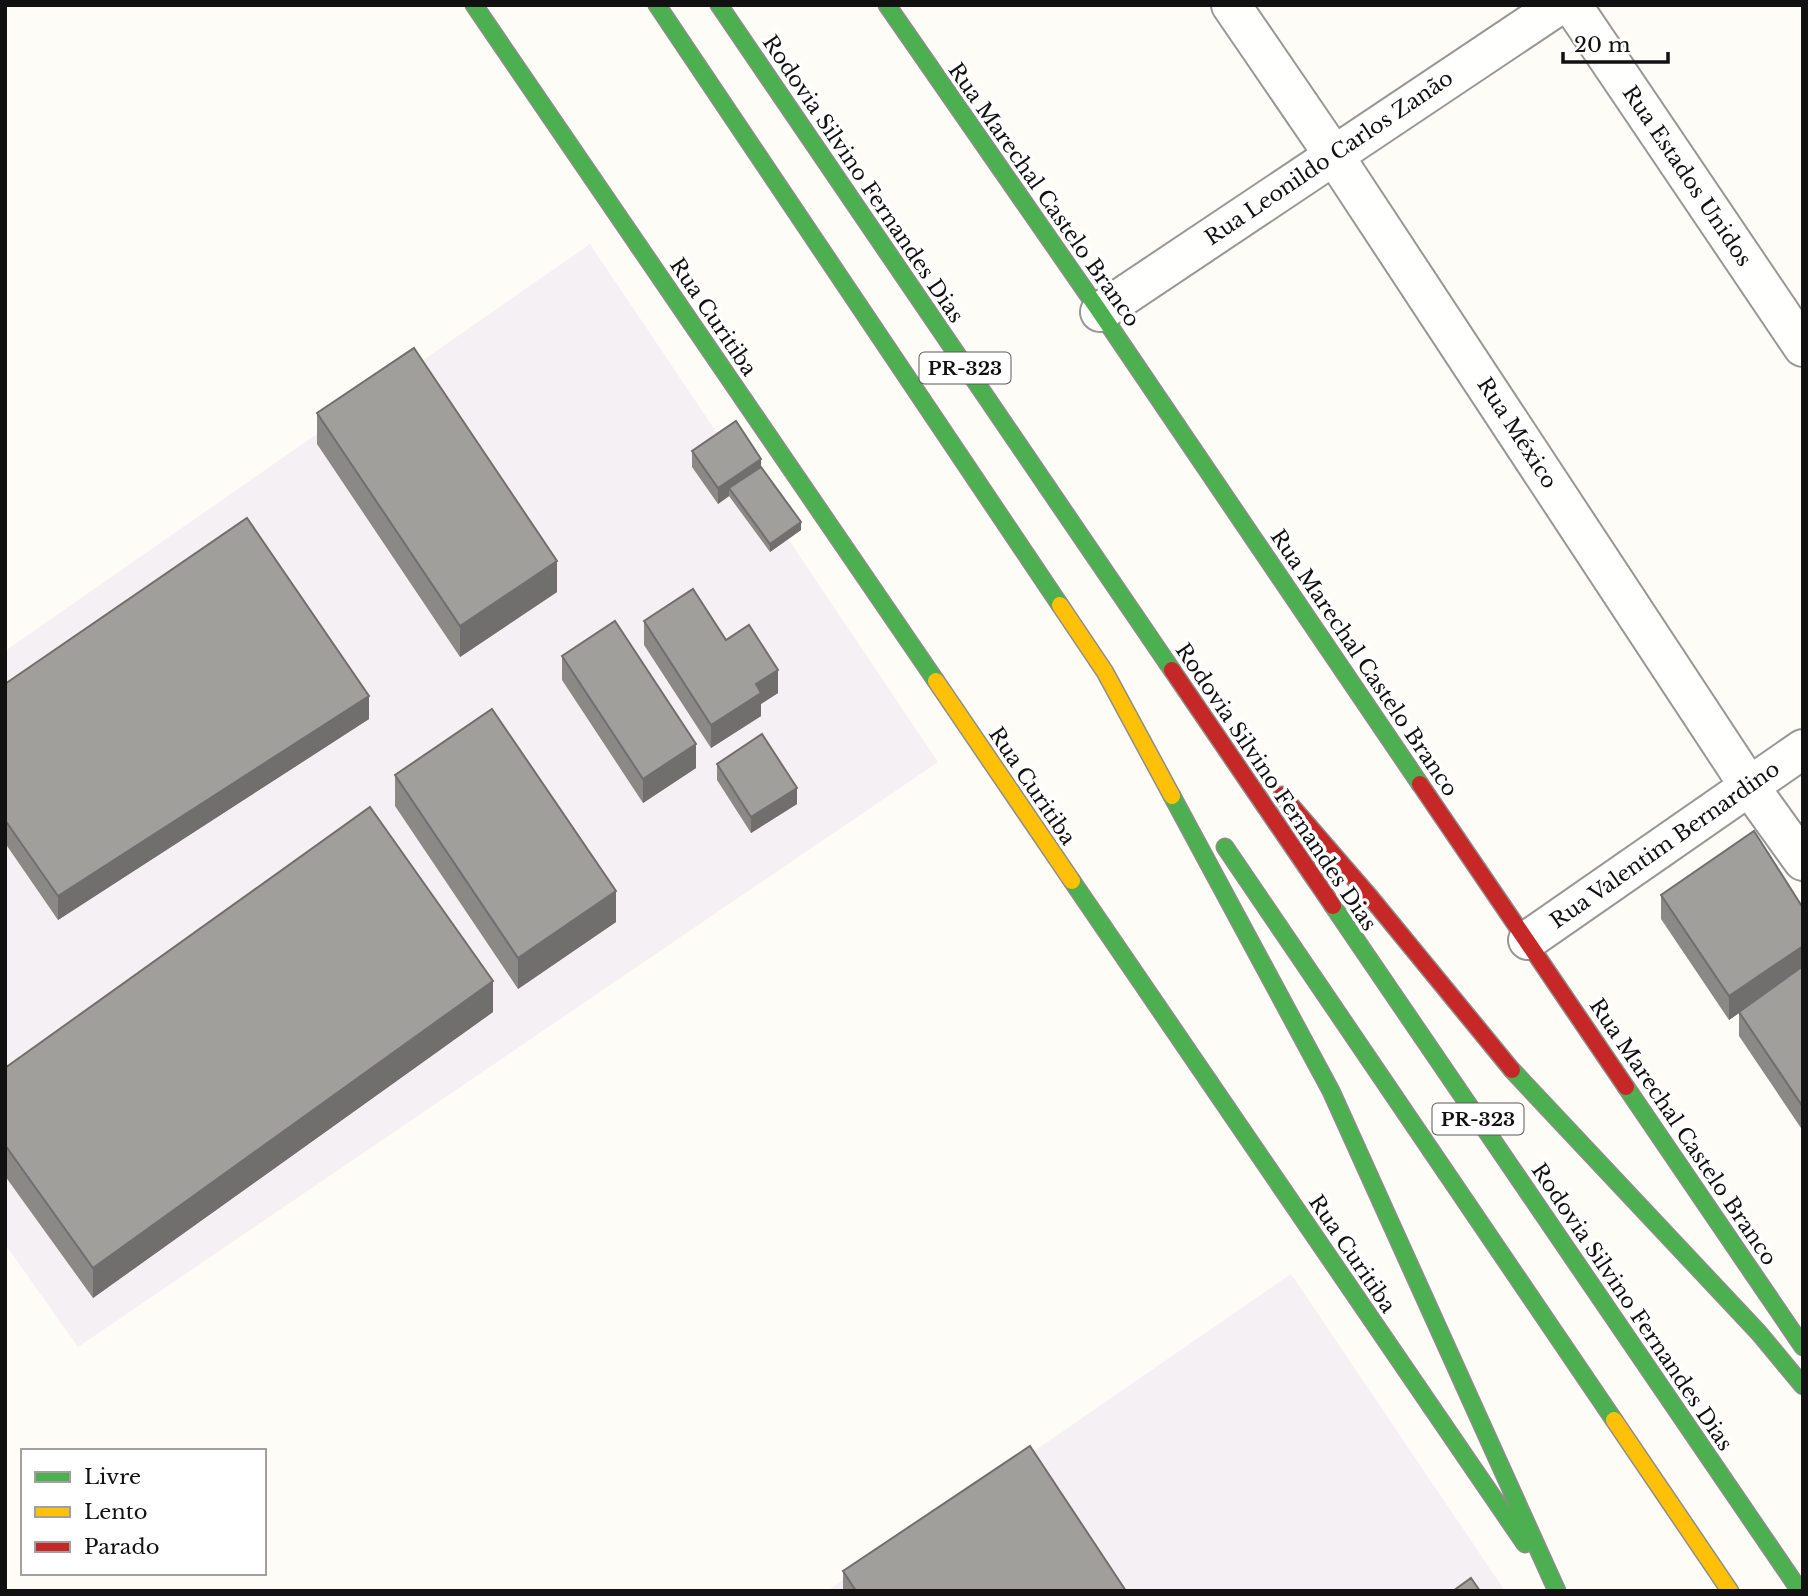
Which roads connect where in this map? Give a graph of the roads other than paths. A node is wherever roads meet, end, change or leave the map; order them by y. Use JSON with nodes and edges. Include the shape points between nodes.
{"nodes":[{"id":1,"x":474,"y":5,"type":"edge"},
{"id":2,"x":657,"y":5,"type":"edge"},
{"id":3,"x":719,"y":5,"type":"edge"},
{"id":4,"x":887,"y":5,"type":"edge"},
{"id":5,"x":1231,"y":5,"type":"edge"},
{"id":6,"x":1559,"y":5,"type":"edge"},
{"id":7,"x":1572,"y":5,"type":"edge"},
{"id":8,"x":1333,"y":154,"type":"junction"},
{"id":9,"x":1100,"y":312,"type":"junction"},
{"id":10,"x":1803,"y":347,"type":"edge"},
{"id":11,"x":1155,"y":647,"type":"junction"},
{"id":12,"x":1105,"y":672,"type":"junction"},
{"id":13,"x":1803,"y":749,"type":"edge"},
{"id":14,"x":1254,"y":762,"type":"dead end"},
{"id":15,"x":1272,"y":783,"type":"dead end"},
{"id":16,"x":1749,"y":786,"type":"junction"},
{"id":17,"x":1191,"y":798,"type":"dead end"},
{"id":18,"x":1214,"y":833,"type":"dead end"},
{"id":19,"x":1803,"y":861,"type":"edge"},
{"id":20,"x":1528,"y":940,"type":"junction"},
{"id":21,"x":1803,"y":1347,"type":"edge"},
{"id":22,"x":1803,"y":1387,"type":"edge"},
{"id":23,"x":1555,"y":1591,"type":"edge"},
{"id":24,"x":1730,"y":1591,"type":"edge"},
{"id":25,"x":1800,"y":1591,"type":"edge"}],
"edges":[{"from":1,"to":23,"type":"main road","name":"Rua Curitiba"},
{"from":2,"to":12,"type":"main road","number":"PR-323"},
{"from":3,"to":11,"type":"main road","name":"Rodovia Silvino Fernandes Dias","number":"PR-323"},
{"from":4,"to":9,"type":"main road","name":"Rua Marechal Castelo Branco"},
{"from":5,"to":8,"type":"street","name":"Rua México"},
{"from":6,"to":8,"type":"street","name":"Rua Leonildo Carlos Zanão"},
{"from":7,"to":10,"type":"street","name":"Rua Estados Unidos"},
{"from":8,"to":9,"type":"street","name":"Rua Leonildo Carlos Zanão"},
{"from":8,"to":16,"type":"street","name":"Rua México"},
{"from":9,"to":20,"type":"main road","name":"Rua Marechal Castelo Branco"},
{"from":11,"to":14,"type":"main road"},
{"from":11,"to":25,"type":"main road","name":"Rodovia Silvino Fernandes Dias","number":"PR-323"},
{"from":12,"to":17,"type":"main road","number":"PR-323"},
{"from":12,"to":23,"type":"main road","via":[[1331,1091]]},
{"from":13,"to":16,"type":"street","name":"Rua Valentim Bernardino"},
{"from":15,"to":22,"type":"main road","via":[[1513,1072],[1759,1333]]},
{"from":16,"to":19,"type":"street","name":"Rua México"},
{"from":16,"to":20,"type":"street","name":"Rua Valentim Bernardino"},
{"from":18,"to":24,"type":"main road","number":"PR-323"},
{"from":20,"to":21,"type":"main road","name":"Rua Marechal Castelo Branco"}]}
